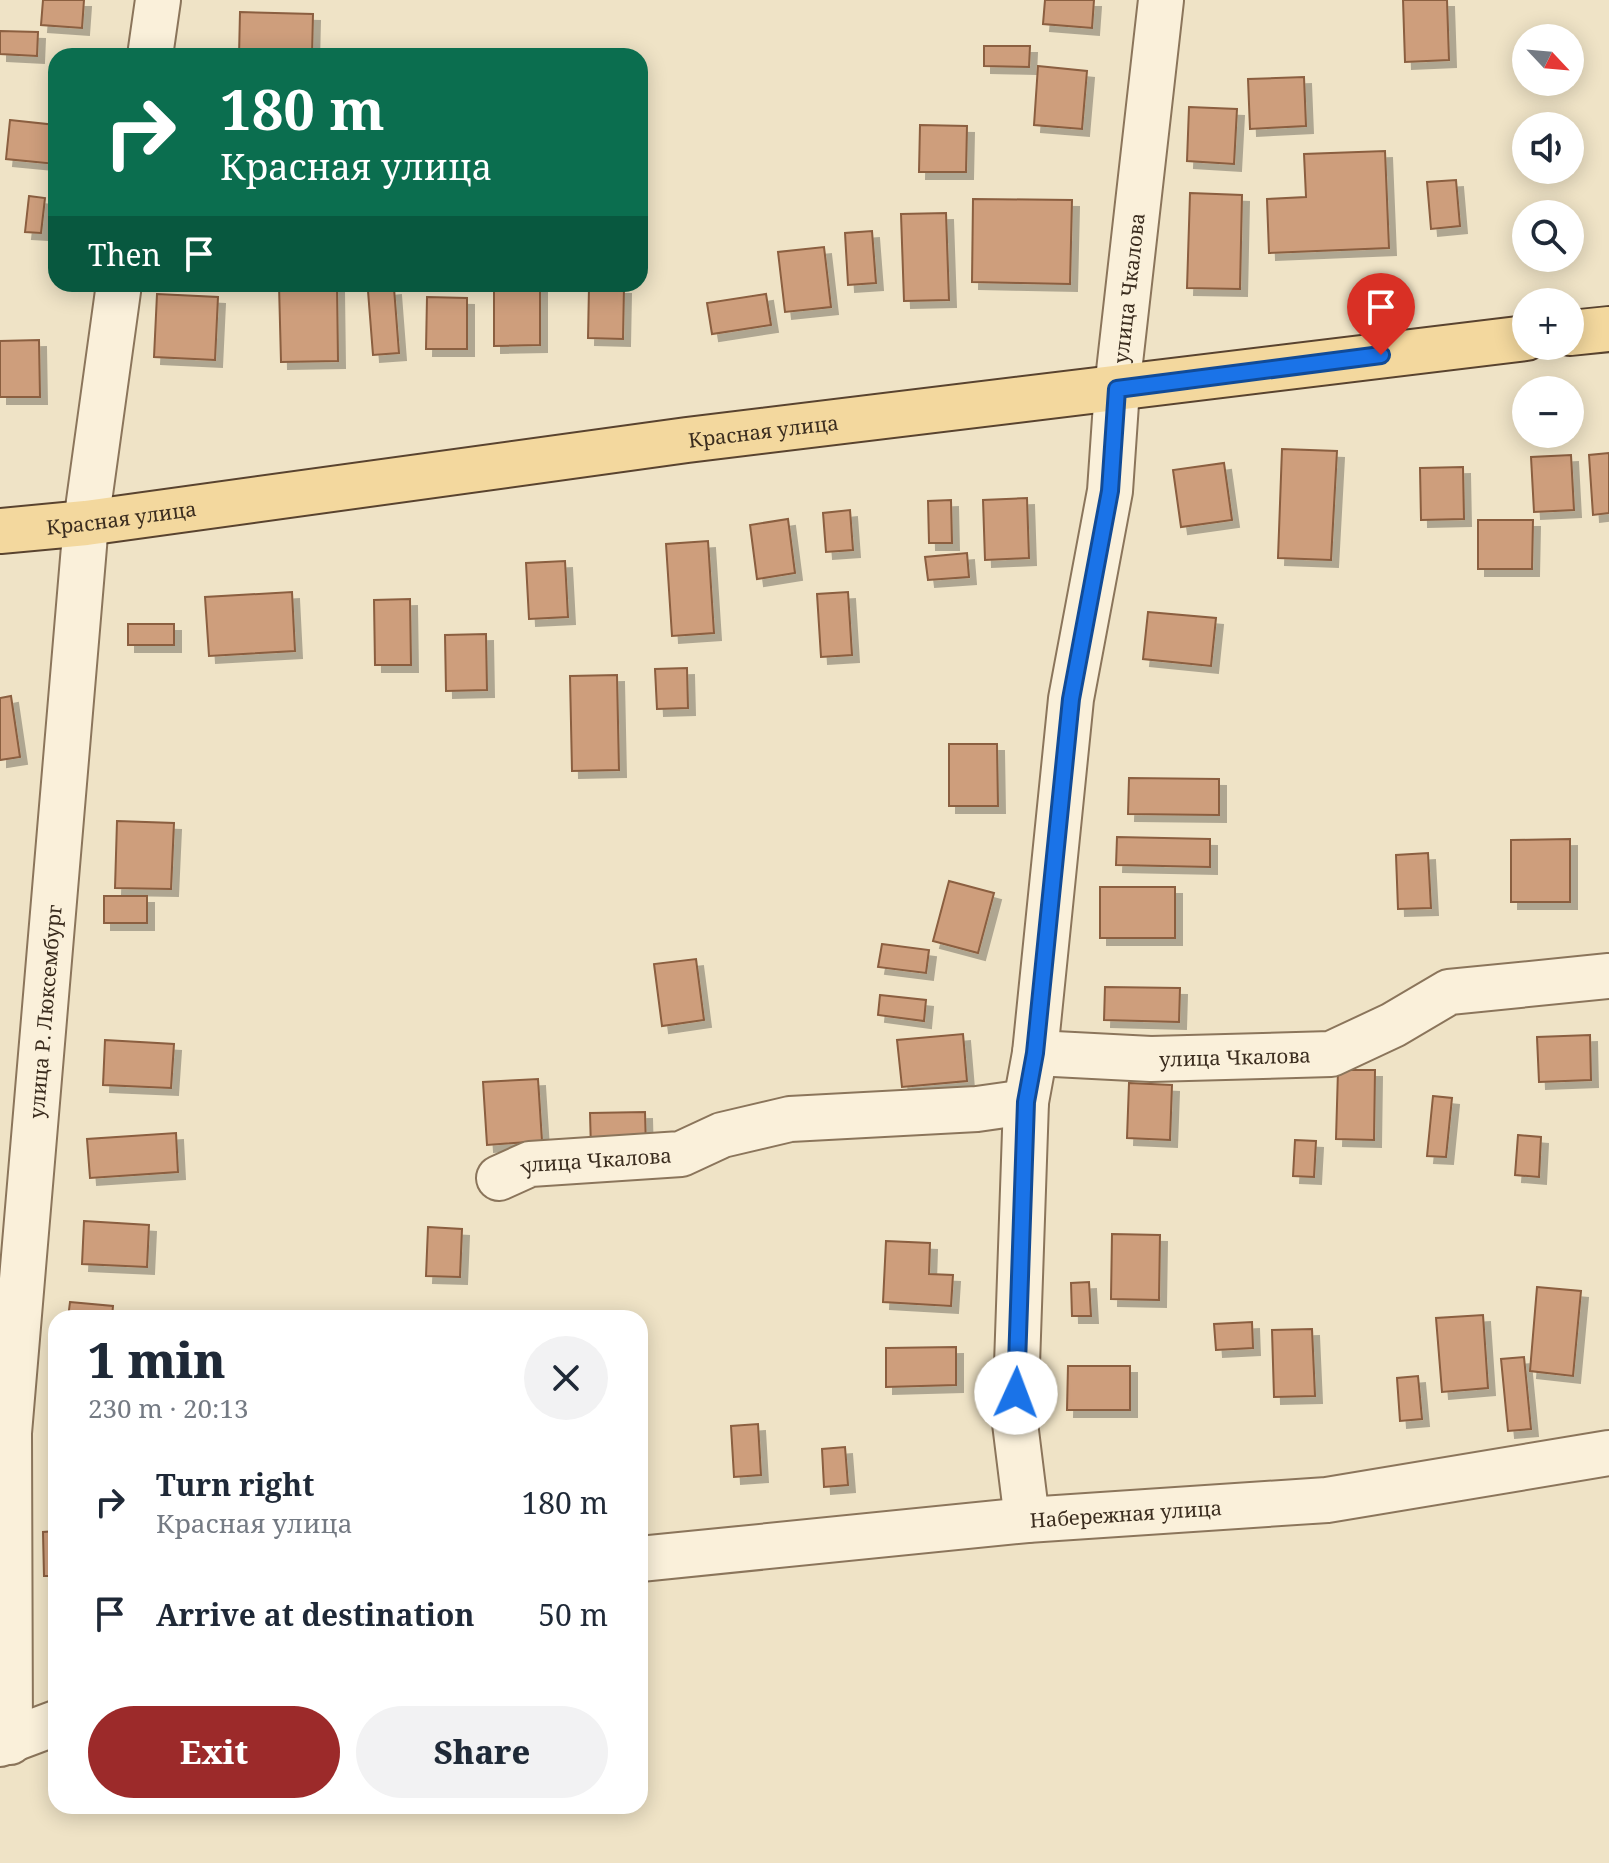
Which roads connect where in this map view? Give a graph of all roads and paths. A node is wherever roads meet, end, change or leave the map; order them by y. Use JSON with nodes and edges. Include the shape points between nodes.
{"nodes":[{"id":1,"x":158,"y":0,"type":"edge"},
{"id":2,"x":1161,"y":0,"type":"edge"},
{"id":3,"x":151,"y":48,"type":"edge"},
{"id":4,"x":118,"y":292,"type":"edge"},
{"id":5,"x":1609,"y":329,"type":"edge"},
{"id":6,"x":1584,"y":332,"type":"edge"},
{"id":7,"x":1512,"y":340,"type":"edge"},
{"id":8,"x":1117,"y":389,"type":"junction"},
{"id":9,"x":86,"y":523,"type":"junction"},
{"id":10,"x":0,"y":531,"type":"edge"},
{"id":11,"x":1609,"y":976,"type":"edge"},
{"id":12,"x":1035,"y":1053,"type":"junction"},
{"id":13,"x":1026,"y":1102,"type":"junction"},
{"id":14,"x":499,"y":1178,"type":"dead end"},
{"id":15,"x":1609,"y":1453,"type":"edge"},
{"id":16,"x":1027,"y":1520,"type":"junction"},
{"id":17,"x":648,"y":1558,"type":"edge"},
{"id":18,"x":48,"y":1726,"type":"edge"},
{"id":19,"x":5,"y":1743,"type":"edge"}],
"edges":[{"from":1,"to":3,"type":"street"},
{"from":2,"to":8,"type":"street","name":"улица Чкалова"},
{"from":4,"to":9,"type":"street","name":"улица Р. Люксембург"},
{"from":5,"to":6,"type":"main road"},
{"from":7,"to":8,"type":"main road","name":"Красная улица"},
{"from":8,"to":9,"type":"main road","name":"Красная улица","via":[[687,440]]},
{"from":8,"to":12,"type":"street","name":"улица Чкалова","via":[[1110,491],[1071,699]]},
{"from":9,"to":10,"type":"main road","name":"Красная улица"},
{"from":9,"to":19,"type":"street","name":"улица Р. Люксембург","via":[[9,1433]]},
{"from":11,"to":12,"type":"street","name":"улица Чкалова","via":[[1449,992],[1331,1054],[1151,1059]]},
{"from":12,"to":13,"type":"street","name":"улица Чкалова"},
{"from":13,"to":14,"type":"street","name":"улица Чкалова","via":[[790,1119],[722,1135],[681,1154],[530,1164]]},
{"from":13,"to":16,"type":"street","name":"улица Чкалова","via":[[1015,1423]]},
{"from":15,"to":16,"type":"street","name":"Набережная улица","via":[[1327,1500]]},
{"from":16,"to":17,"type":"street","name":"Набережная улица"},
{"from":18,"to":19,"type":"street"}]}
